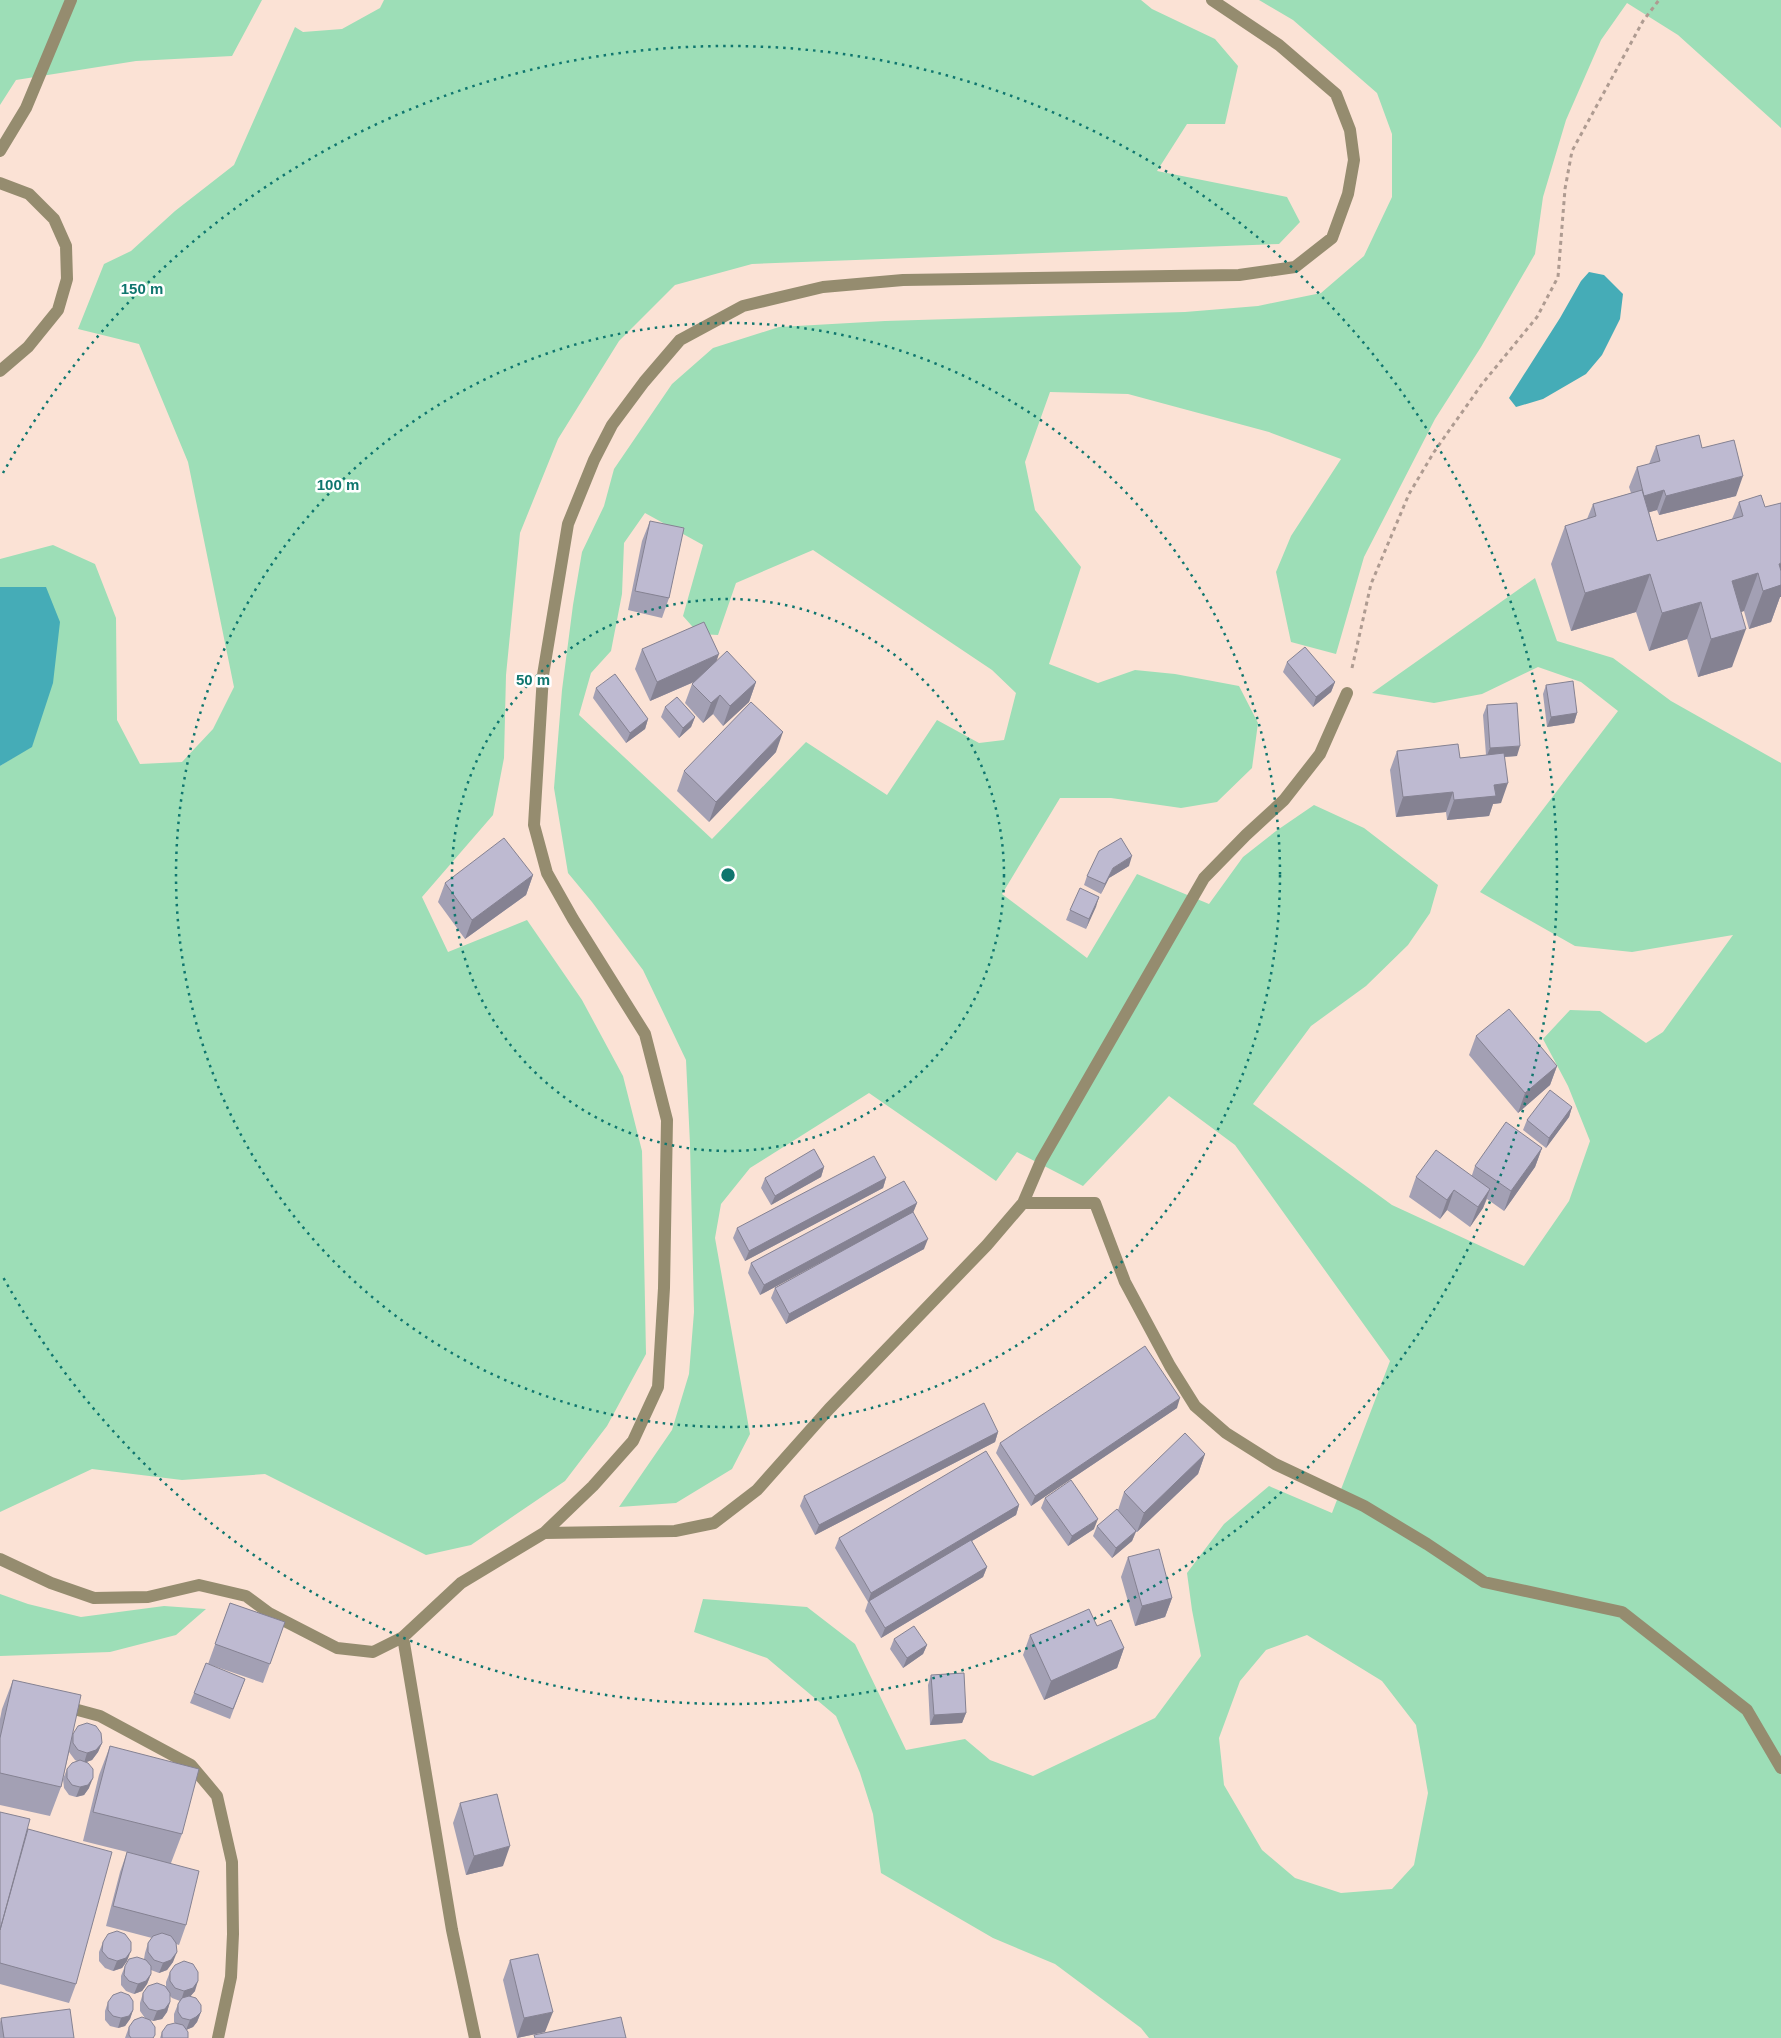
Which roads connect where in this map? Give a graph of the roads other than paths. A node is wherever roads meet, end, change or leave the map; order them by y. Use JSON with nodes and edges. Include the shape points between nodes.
{"nodes":[{"id":1,"x":71,"y":0,"type":"edge"},
{"id":2,"x":1212,"y":0,"type":"edge"},
{"id":3,"x":0,"y":151,"type":"edge"},
{"id":4,"x":0,"y":183,"type":"edge"},
{"id":5,"x":0,"y":371,"type":"edge"},
{"id":6,"x":1347,"y":693,"type":"road end"},
{"id":7,"x":1022,"y":1202,"type":"junction"},
{"id":8,"x":544,"y":1533,"type":"junction"},
{"id":9,"x":0,"y":1558,"type":"edge"},
{"id":10,"x":403,"y":1637,"type":"junction"},
{"id":11,"x":54,"y":1703,"type":"edge"},
{"id":12,"x":1781,"y":1768,"type":"edge"},
{"id":13,"x":218,"y":2038,"type":"edge"},
{"id":14,"x":475,"y":2038,"type":"edge"}],
"edges":[{"from":1,"to":3,"type":"street","via":[[26,108]]},
{"from":2,"to":8,"type":"street","via":[[1279,45],[1336,94],[1350,130],[1354,160],[1348,194],[1332,238],[1295,268],[1239,275],[902,280],[823,287],[743,306],[680,340],[612,426],[594,460],[568,524],[543,675],[534,825],[547,873],[646,1034],[667,1120],[664,1288],[658,1387],[632,1441],[593,1486]]},
{"from":4,"to":5,"type":"street","via":[[29,194],[54,219],[66,246],[67,279],[58,310],[28,347]]},
{"from":6,"to":7,"type":"street","via":[[1320,754],[1284,800],[1204,878],[1041,1161]]},
{"from":7,"to":8,"type":"street","via":[[987,1245],[829,1409],[757,1490],[714,1523],[675,1531]]},
{"from":7,"to":12,"type":"street","via":[[1095,1204],[1125,1282],[1170,1366],[1195,1406],[1226,1433],[1275,1464],[1364,1506],[1484,1582],[1622,1612],[1747,1710]]},
{"from":8,"to":10,"type":"street","via":[[461,1583]]},
{"from":9,"to":10,"type":"street","via":[[51,1583],[94,1598],[148,1597],[199,1585],[246,1596],[269,1613],[337,1648],[373,1652]]},
{"from":10,"to":14,"type":"street","via":[[452,1930]]},
{"from":11,"to":13,"type":"street","via":[[100,1716],[191,1765],[218,1796],[232,1862],[233,1934],[231,1977]]}]}
